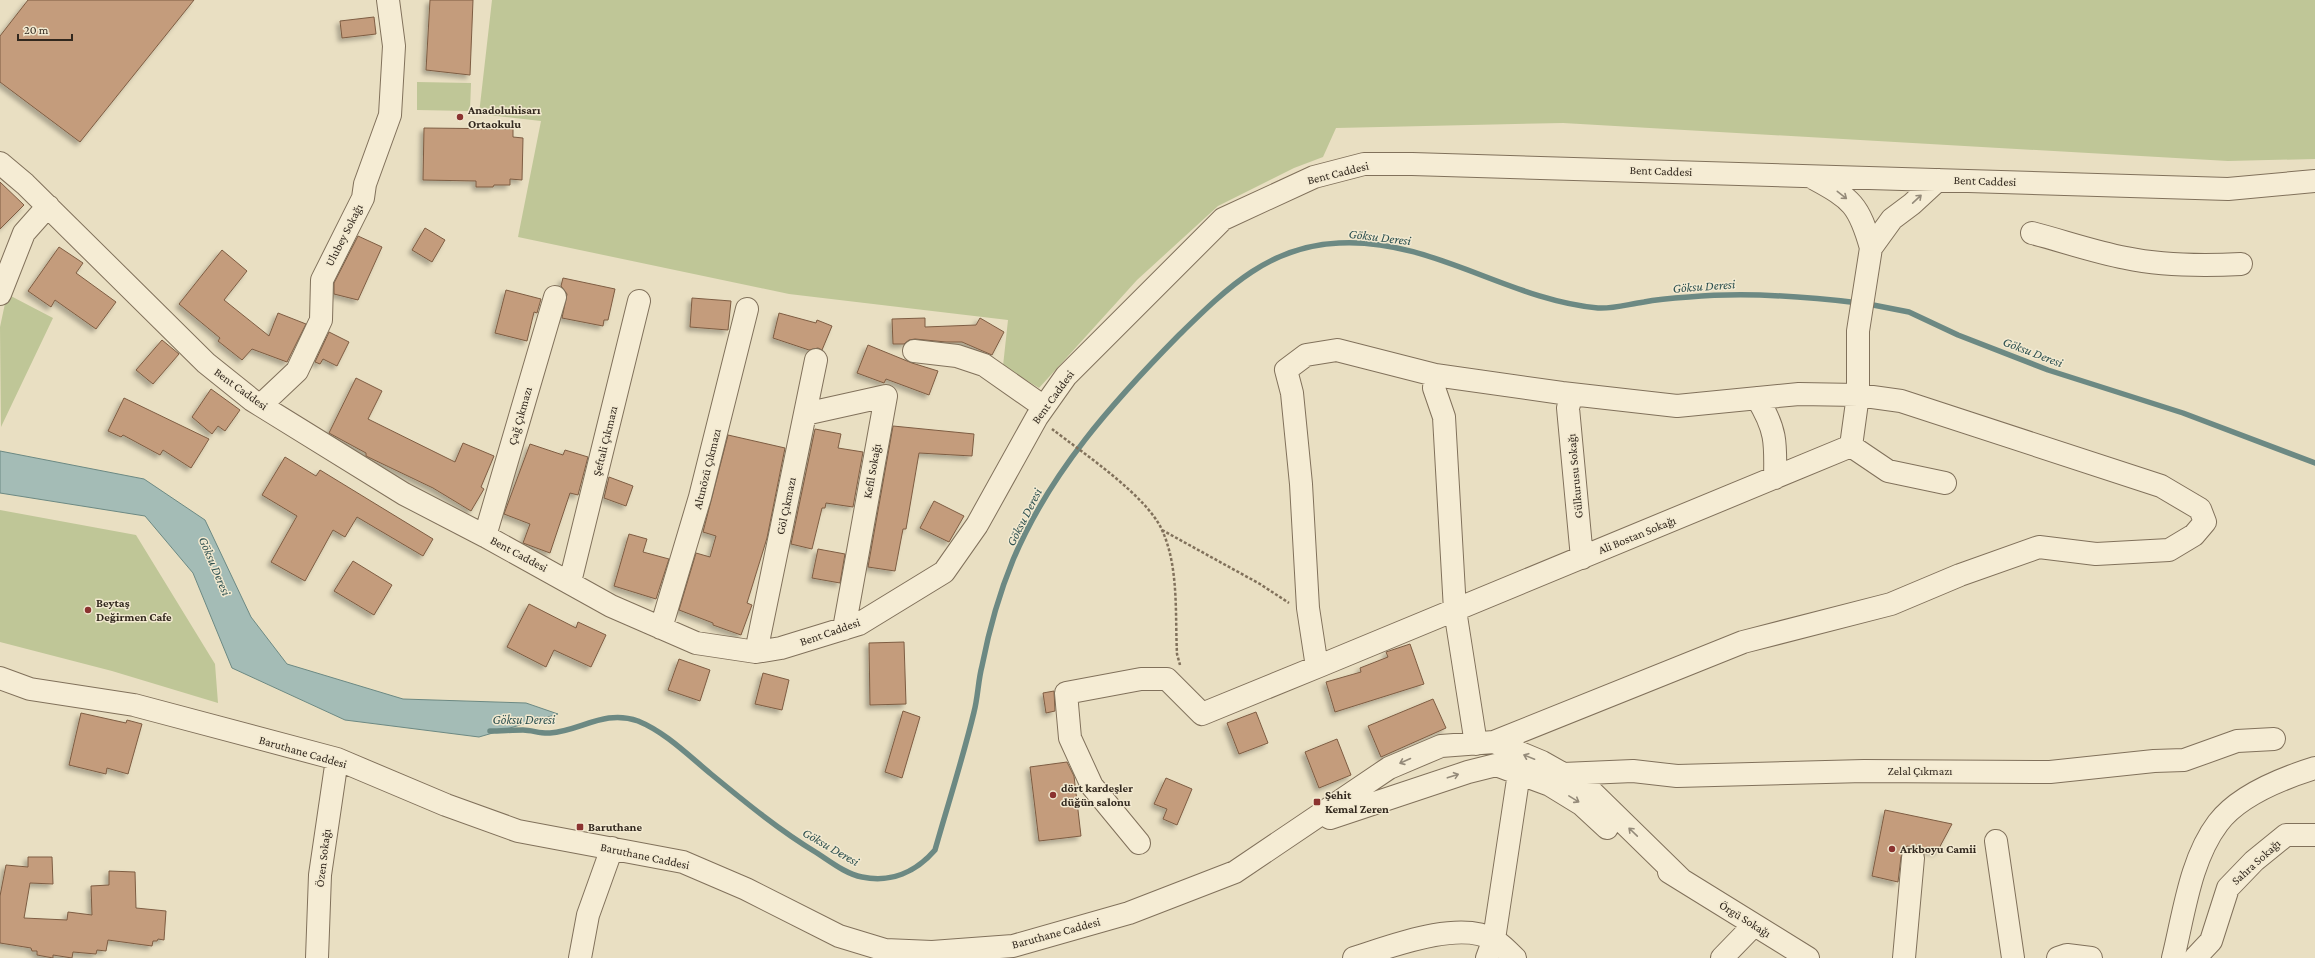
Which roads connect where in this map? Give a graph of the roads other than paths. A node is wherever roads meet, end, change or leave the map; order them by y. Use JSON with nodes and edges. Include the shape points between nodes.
{"nodes":[{"id":1,"x":388,"y":0,"type":"edge"},
{"id":2,"x":0,"y":162,"type":"edge"},
{"id":3,"x":1808,"y":176,"type":"junction"},
{"id":4,"x":1938,"y":180,"type":"junction"},
{"id":5,"x":2315,"y":181,"type":"edge"},
{"id":6,"x":48,"y":206,"type":"junction"},
{"id":7,"x":2032,"y":233,"type":"dead end"},
{"id":8,"x":1871,"y":248,"type":"junction"},
{"id":9,"x":2241,"y":264,"type":"dead end"},
{"id":10,"x":0,"y":294,"type":"edge"},
{"id":11,"x":555,"y":297,"type":"dead end"},
{"id":12,"x":639,"y":301,"type":"dead end"},
{"id":13,"x":747,"y":308,"type":"dead end"},
{"id":14,"x":914,"y":351,"type":"dead end"},
{"id":15,"x":816,"y":360,"type":"dead end"},
{"id":16,"x":1435,"y":375,"type":"junction"},
{"id":17,"x":1572,"y":394,"type":"junction"},
{"id":18,"x":1858,"y":395,"type":"junction"},
{"id":19,"x":1757,"y":398,"type":"junction"},
{"id":20,"x":261,"y":405,"type":"junction"},
{"id":21,"x":1040,"y":412,"type":"junction"},
{"id":22,"x":805,"y":414,"type":"junction"},
{"id":23,"x":1851,"y":446,"type":"junction"},
{"id":24,"x":1775,"y":478,"type":"junction"},
{"id":25,"x":1945,"y":483,"type":"dead end"},
{"id":26,"x":485,"y":536,"type":"junction"},
{"id":27,"x":1582,"y":558,"type":"junction"},
{"id":28,"x":570,"y":582,"type":"junction"},
{"id":29,"x":1455,"y":610,"type":"junction"},
{"id":30,"x":661,"y":628,"type":"junction"},
{"id":31,"x":844,"y":628,"type":"junction"},
{"id":32,"x":756,"y":652,"type":"junction"},
{"id":33,"x":1317,"y":668,"type":"junction"},
{"id":34,"x":0,"y":678,"type":"edge"},
{"id":35,"x":2274,"y":738,"type":"dead end"},
{"id":36,"x":1485,"y":743,"type":"junction"},
{"id":37,"x":337,"y":759,"type":"junction"},
{"id":38,"x":2315,"y":768,"type":"edge"},
{"id":39,"x":1518,"y":773,"type":"junction"},
{"id":40,"x":1563,"y":774,"type":"junction"},
{"id":41,"x":1297,"y":830,"type":"junction"},
{"id":42,"x":2315,"y":835,"type":"edge"},
{"id":43,"x":1996,"y":841,"type":"dead end"},
{"id":44,"x":1139,"y":843,"type":"dead end"},
{"id":45,"x":612,"y":848,"type":"junction"},
{"id":46,"x":1913,"y":858,"type":"dead end"},
{"id":47,"x":1681,"y":879,"type":"junction"},
{"id":48,"x":1754,"y":925,"type":"junction"},
{"id":49,"x":1490,"y":949,"type":"edge"},
{"id":50,"x":1802,"y":956,"type":"edge"},
{"id":51,"x":317,"y":958,"type":"edge"},
{"id":52,"x":580,"y":958,"type":"edge"},
{"id":53,"x":1354,"y":958,"type":"edge"},
{"id":54,"x":1515,"y":958,"type":"edge"},
{"id":55,"x":1722,"y":958,"type":"edge"},
{"id":56,"x":1904,"y":958,"type":"edge"},
{"id":57,"x":2013,"y":958,"type":"edge"},
{"id":58,"x":2058,"y":958,"type":"edge"},
{"id":59,"x":2091,"y":958,"type":"edge"},
{"id":60,"x":2173,"y":958,"type":"edge"},
{"id":61,"x":2195,"y":958,"type":"edge"}],
"edges":[{"from":1,"to":20,"type":"street","name":"Ulubey Sokağı","via":[[394,46],[390,115],[365,184],[363,198],[322,280],[321,320],[296,371]]},
{"from":2,"to":6,"type":"street","name":"Bent Caddesi"},
{"from":3,"to":4,"type":"street","name":"Bent Caddesi"},
{"from":3,"to":8,"type":"street","one_way":true,"via":[[1840,192],[1852,203],[1863,220]]},
{"from":3,"to":21,"type":"street","name":"Bent Caddesi","via":[[1364,164],[1314,177],[1223,219],[1066,376]]},
{"from":4,"to":5,"type":"street","name":"Bent Caddesi","via":[[2228,190]]},
{"from":8,"to":4,"type":"street","one_way":true,"via":[[1892,219]]},
{"from":6,"to":10,"type":"street","via":[[24,233]]},
{"from":6,"to":20,"type":"street","name":"Bent Caddesi","via":[[206,363]]},
{"from":7,"to":9,"type":"street","via":[[2147,262],[2193,265]]},
{"from":8,"to":18,"type":"street","via":[[1858,331]]},
{"from":11,"to":26,"type":"street","name":"Çağ Çıkmazı"},
{"from":12,"to":28,"type":"street","name":"Şeftali Çıkmazı"},
{"from":13,"to":30,"type":"street","name":"Altınözü Çıkmazı","via":[[700,497]]},
{"from":14,"to":21,"type":"street","via":[[957,356],[984,365]]},
{"from":15,"to":22,"type":"street","name":"Göl Çıkmazı"},
{"from":16,"to":17,"type":"street"},
{"from":16,"to":29,"type":"street","via":[[1434,388],[1444,417]]},
{"from":16,"to":33,"type":"street","via":[[1337,350],[1306,355],[1286,370],[1292,393],[1309,616]]},
{"from":17,"to":19,"type":"street","via":[[1677,406]]},
{"from":17,"to":27,"type":"street","name":"Gülkurusu Sokağı","via":[[1568,408]]},
{"from":18,"to":19,"type":"street","via":[[1799,394]]},
{"from":18,"to":23,"type":"street"},
{"from":18,"to":36,"type":"street","via":[[1901,401],[2161,486],[2200,509],[2205,522],[2194,535],[2169,550],[2096,554],[2039,547],[1960,575],[1891,604],[1744,642]]},
{"from":19,"to":24,"type":"street","via":[[1767,414],[1776,442]]},
{"from":20,"to":26,"type":"street","name":"Bent Caddesi","via":[[404,494]]},
{"from":21,"to":31,"type":"street","name":"Bent Caddesi","via":[[977,525],[944,572],[859,624]]},
{"from":22,"to":31,"type":"street","name":"Kefil Sokağı","via":[[886,396]]},
{"from":22,"to":32,"type":"street","name":"Göl Çıkmazı"},
{"from":23,"to":24,"type":"street","name":"Ali Bostan Sokağı"},
{"from":23,"to":25,"type":"street","via":[[1888,471]]},
{"from":24,"to":27,"type":"street","name":"Ali Bostan Sokağı"},
{"from":26,"to":28,"type":"street","name":"Bent Caddesi"},
{"from":27,"to":29,"type":"street","name":"Ali Bostan Sokağı"},
{"from":28,"to":30,"type":"street","name":"Bent Caddesi","via":[[611,606]]},
{"from":29,"to":33,"type":"street","name":"Ali Bostan Sokağı"},
{"from":29,"to":36,"type":"street"},
{"from":30,"to":32,"type":"street","name":"Bent Caddesi","via":[[696,643]]},
{"from":31,"to":32,"type":"street","name":"Bent Caddesi","via":[[781,648]]},
{"from":33,"to":44,"type":"street","name":"Ali Bostan Sokağı","via":[[1202,714],[1167,679],[1141,679],[1066,693],[1070,738],[1092,786]]},
{"from":34,"to":37,"type":"street","name":"Baruthane Caddesi","via":[[30,689],[134,705]]},
{"from":35,"to":40,"type":"street","name":"Zelal Çıkmazı","via":[[2237,741],[2184,760],[2050,772],[1864,771],[1677,776],[1633,771]]},
{"from":40,"to":36,"type":"street","one_way":true,"via":[[1542,762]]},
{"from":36,"to":41,"type":"street","one_way":true,"via":[[1441,746],[1389,768]]},
{"from":37,"to":45,"type":"street","name":"Baruthane Caddesi","via":[[446,805],[518,831]]},
{"from":37,"to":51,"type":"street","name":"Özen Sokağı","via":[[320,875]]},
{"from":38,"to":60,"type":"street","via":[[2284,778],[2243,800],[2218,822],[2200,855]]},
{"from":41,"to":39,"type":"street","one_way":true,"via":[[1468,772],[1496,765]]},
{"from":39,"to":47,"type":"street","one_way":true,"via":[[1550,785],[1582,804],[1636,855]]},
{"from":39,"to":49,"type":"street"},
{"from":47,"to":40,"type":"street","one_way":true,"via":[[1588,788]]},
{"from":41,"to":45,"type":"street","name":"Baruthane Caddesi","via":[[1235,872],[1128,913],[1014,946],[932,952],[885,950],[839,936],[746,889],[683,862]]},
{"from":42,"to":61,"type":"street","name":"Sahra Sokağı","via":[[2286,835],[2254,860],[2228,888],[2211,941]]},
{"from":43,"to":57,"type":"street"},
{"from":45,"to":52,"type":"street","via":[[588,915]]},
{"from":46,"to":56,"type":"street"},
{"from":47,"to":48,"type":"street","name":"Örgü Sokağı"},
{"from":48,"to":50,"type":"street","name":"Örgü Sokağı"},
{"from":48,"to":55,"type":"street"},
{"from":49,"to":53,"type":"street","via":[[1463,931],[1425,936]]},
{"from":49,"to":54,"type":"street"},
{"from":58,"to":59,"type":"street","via":[[2067,955]]}]}
